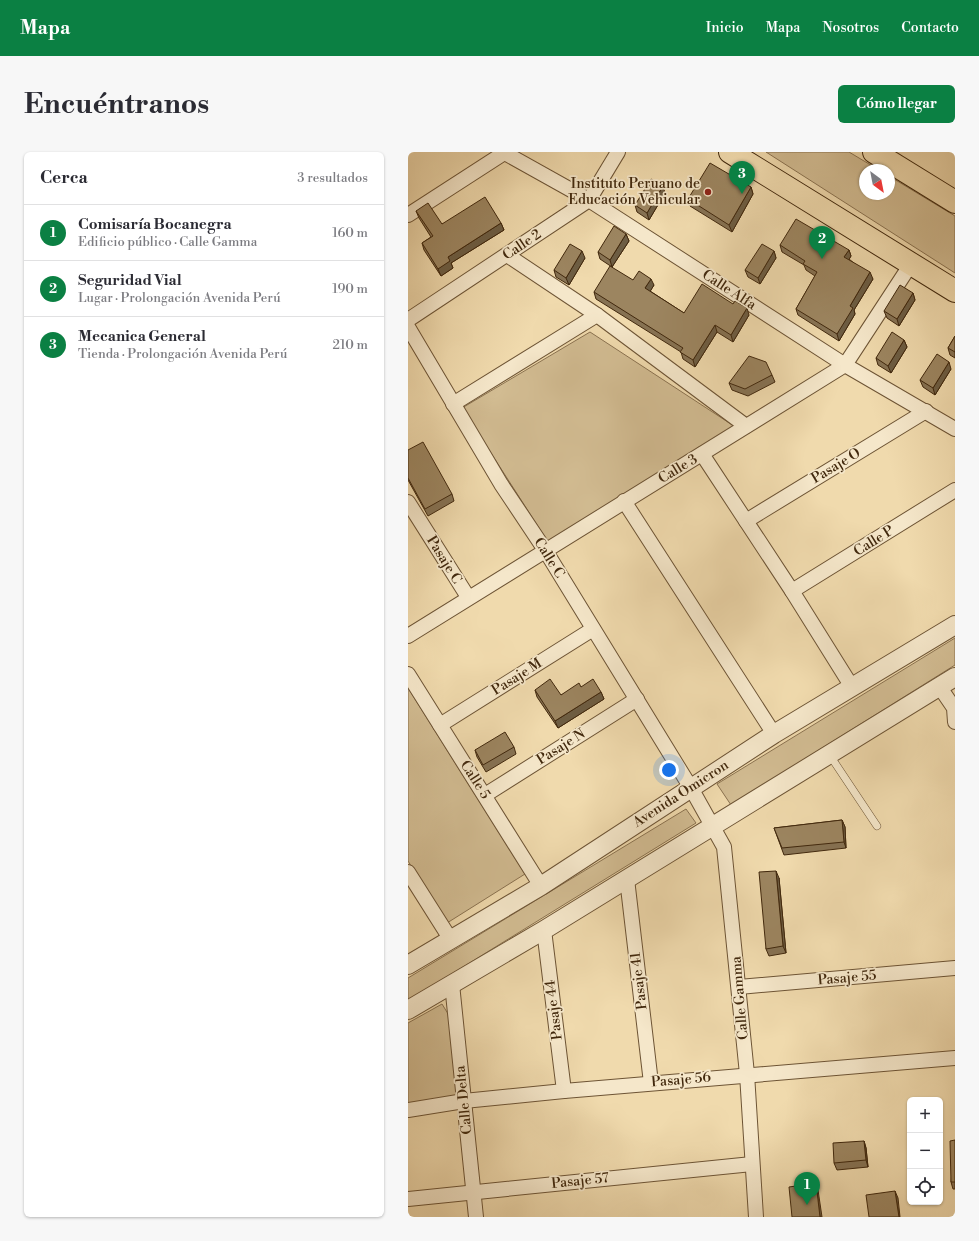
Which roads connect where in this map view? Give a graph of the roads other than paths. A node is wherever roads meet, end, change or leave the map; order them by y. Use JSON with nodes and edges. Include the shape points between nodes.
{"nodes":[{"id":1,"x":504,"y":152,"type":"edge"},
{"id":2,"x":618,"y":152,"type":"edge"},
{"id":3,"x":730,"y":152,"type":"edge"},
{"id":4,"x":874,"y":152,"type":"edge"},
{"id":5,"x":589,"y":200,"type":"junction"},
{"id":6,"x":955,"y":202,"type":"edge"},
{"id":7,"x":408,"y":215,"type":"edge"},
{"id":8,"x":508,"y":255,"type":"junction"},
{"id":9,"x":911,"y":264,"type":"junction"},
{"id":10,"x":955,"y":291,"type":"edge"},
{"id":11,"x":597,"y":315,"type":"junction"},
{"id":12,"x":408,"y":320,"type":"edge"},
{"id":13,"x":408,"y":327,"type":"edge"},
{"id":14,"x":845,"y":365,"type":"junction"},
{"id":15,"x":453,"y":404,"type":"junction"},
{"id":16,"x":926,"y":411,"type":"junction"},
{"id":17,"x":746,"y":426,"type":"junction"},
{"id":18,"x":955,"y":429,"type":"edge"},
{"id":19,"x":702,"y":454,"type":"junction"},
{"id":20,"x":955,"y":490,"type":"edge"},
{"id":21,"x":624,"y":501,"type":"junction"},
{"id":22,"x":408,"y":502,"type":"edge"},
{"id":23,"x":746,"y":521,"type":"junction"},
{"id":24,"x":545,"y":550,"type":"junction"},
{"id":25,"x":792,"y":591,"type":"junction"},
{"id":26,"x":468,"y":597,"type":"junction"},
{"id":27,"x":955,"y":625,"type":"edge"},
{"id":28,"x":593,"y":629,"type":"junction"},
{"id":29,"x":408,"y":636,"type":"edge"},
{"id":30,"x":408,"y":674,"type":"edge"},
{"id":31,"x":955,"y":677,"type":"edge"},
{"id":32,"x":940,"y":686,"type":"junction"},
{"id":33,"x":852,"y":687,"type":"junction"},
{"id":34,"x":637,"y":699,"type":"junction"},
{"id":35,"x":955,"y":722,"type":"edge"},
{"id":36,"x":440,"y":725,"type":"junction"},
{"id":37,"x":774,"y":734,"type":"junction"},
{"id":38,"x":829,"y":754,"type":"junction"},
{"id":39,"x":691,"y":788,"type":"junction"},
{"id":40,"x":485,"y":795,"type":"junction"},
{"id":41,"x":713,"y":825,"type":"junction"},
{"id":42,"x":877,"y":826,"type":"dead end"},
{"id":43,"x":408,"y":872,"type":"edge"},
{"id":44,"x":627,"y":879,"type":"junction"},
{"id":45,"x":541,"y":886,"type":"junction"},
{"id":46,"x":544,"y":930,"type":"junction"},
{"id":47,"x":451,"y":940,"type":"junction"},
{"id":48,"x":408,"y":965,"type":"edge"},
{"id":49,"x":955,"y":968,"type":"edge"},
{"id":50,"x":452,"y":984,"type":"junction"},
{"id":51,"x":739,"y":987,"type":"junction"},
{"id":52,"x":408,"y":1010,"type":"edge"},
{"id":53,"x":955,"y":1058,"type":"edge"},
{"id":54,"x":747,"y":1074,"type":"junction"},
{"id":55,"x":651,"y":1083,"type":"junction"},
{"id":56,"x":564,"y":1091,"type":"junction"},
{"id":57,"x":464,"y":1101,"type":"junction"},
{"id":58,"x":408,"y":1110,"type":"edge"},
{"id":59,"x":752,"y":1164,"type":"junction"},
{"id":60,"x":474,"y":1192,"type":"junction"},
{"id":61,"x":408,"y":1199,"type":"edge"},
{"id":62,"x":476,"y":1217,"type":"edge"},
{"id":63,"x":756,"y":1217,"type":"edge"}],
"edges":[{"from":1,"to":5,"type":"street","name":"Calle Alfa"},
{"from":1,"to":7,"type":"street"},
{"from":2,"to":5,"type":"street","name":"Calle 2"},
{"from":3,"to":9,"type":"main road"},
{"from":4,"to":6,"type":"main road"},
{"from":5,"to":8,"type":"street","name":"Calle 2"},
{"from":5,"to":14,"type":"street","name":"Calle Alfa"},
{"from":8,"to":11,"type":"street"},
{"from":8,"to":12,"type":"street","name":"Calle 2"},
{"from":9,"to":10,"type":"main road"},
{"from":9,"to":14,"type":"street","name":"Calle 3"},
{"from":11,"to":15,"type":"street"},
{"from":11,"to":17,"type":"street"},
{"from":13,"to":15,"type":"street","name":"Calle C"},
{"from":14,"to":16,"type":"street","name":"Calle Alfa"},
{"from":14,"to":17,"type":"street","name":"Calle 3"},
{"from":15,"to":24,"type":"street","name":"Calle C","via":[[501,484]]},
{"from":16,"to":18,"type":"street","name":"Calle Alfa"},
{"from":16,"to":23,"type":"street","name":"Pasaje O"},
{"from":17,"to":19,"type":"street","name":"Calle 3"},
{"from":19,"to":21,"type":"street","name":"Calle 3"},
{"from":19,"to":23,"type":"street"},
{"from":20,"to":25,"type":"street","name":"Calle P"},
{"from":21,"to":24,"type":"street","name":"Calle 3"},
{"from":21,"to":37,"type":"street"},
{"from":22,"to":26,"type":"street","name":"Pasaje C"},
{"from":23,"to":25,"type":"street"},
{"from":24,"to":26,"type":"street","name":"Calle 3"},
{"from":24,"to":28,"type":"street","name":"Calle C"},
{"from":25,"to":33,"type":"street"},
{"from":26,"to":29,"type":"street","name":"Calle 3"},
{"from":27,"to":33,"type":"street","name":"Avenida Omicron"},
{"from":28,"to":34,"type":"street","name":"Calle C"},
{"from":28,"to":36,"type":"street","name":"Pasaje M"},
{"from":30,"to":36,"type":"street","name":"Calle 5"},
{"from":31,"to":32,"type":"street"},
{"from":32,"to":35,"type":"street","via":[[954,708]]},
{"from":32,"to":38,"type":"street"},
{"from":33,"to":37,"type":"street","name":"Avenida Omicron"},
{"from":34,"to":39,"type":"street","name":"Calle C"},
{"from":34,"to":40,"type":"street","name":"Pasaje N"},
{"from":36,"to":40,"type":"street","name":"Calle 5"},
{"from":37,"to":39,"type":"street","name":"Avenida Omicron"},
{"from":38,"to":41,"type":"street"},
{"from":38,"to":42,"type":"lane"},
{"from":39,"to":41,"type":"street","name":"Calle Gamma"},
{"from":39,"to":45,"type":"street","name":"Avenida Omicron"},
{"from":40,"to":45,"type":"street","name":"Calle 5"},
{"from":41,"to":44,"type":"street"},
{"from":41,"to":51,"type":"street","name":"Calle Gamma","via":[[724,847]]},
{"from":43,"to":47,"type":"street"},
{"from":44,"to":46,"type":"street"},
{"from":44,"to":55,"type":"street","name":"Pasaje 41"},
{"from":45,"to":47,"type":"street","name":"Avenida Omicron"},
{"from":46,"to":50,"type":"street"},
{"from":46,"to":56,"type":"street","name":"Pasaje 44"},
{"from":47,"to":48,"type":"street","name":"Avenida Omicron"},
{"from":49,"to":51,"type":"street","name":"Pasaje 55"},
{"from":50,"to":52,"type":"street"},
{"from":50,"to":57,"type":"street","name":"Calle Delta"},
{"from":51,"to":54,"type":"street","name":"Calle Gamma"},
{"from":53,"to":54,"type":"street","name":"Pasaje 56"},
{"from":54,"to":55,"type":"street","name":"Pasaje 56"},
{"from":54,"to":59,"type":"street","name":"Calle Gamma"},
{"from":55,"to":56,"type":"street","name":"Pasaje 56"},
{"from":56,"to":57,"type":"street","name":"Pasaje 56"},
{"from":57,"to":58,"type":"street","name":"Pasaje 56"},
{"from":57,"to":60,"type":"street","name":"Calle Delta"},
{"from":59,"to":60,"type":"street","name":"Pasaje 57"},
{"from":59,"to":63,"type":"street","name":"Calle Gamma"},
{"from":60,"to":61,"type":"street","name":"Pasaje 57"},
{"from":60,"to":62,"type":"street","name":"Calle Delta"}]}
